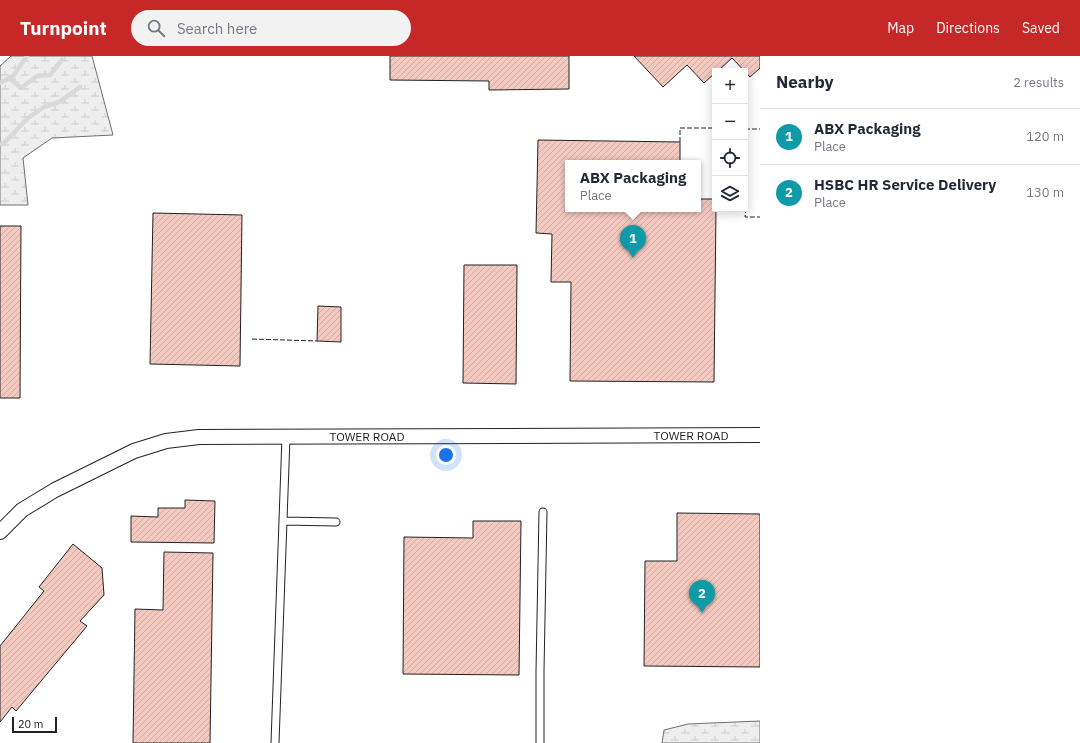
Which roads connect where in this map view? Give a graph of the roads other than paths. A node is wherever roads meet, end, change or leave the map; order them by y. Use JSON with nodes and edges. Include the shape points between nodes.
{"nodes":[{"id":1,"x":760,"y":435,"type":"edge"},
{"id":2,"x":286,"y":437,"type":"junction"},
{"id":3,"x":543,"y":512,"type":"dead end"},
{"id":4,"x":284,"y":522,"type":"junction"},
{"id":5,"x":336,"y":522,"type":"dead end"},
{"id":6,"x":0,"y":532,"type":"edge"},
{"id":7,"x":275,"y":743,"type":"edge"},
{"id":8,"x":540,"y":743,"type":"edge"}],
"edges":[{"from":1,"to":2,"type":"street","name":"TOWER ROAD"},
{"from":2,"to":4,"type":"lane"},
{"from":2,"to":6,"type":"street","name":"TOWER ROAD","via":[[199,437],[166,441],[134,451],[55,490],[22,510]]},
{"from":3,"to":8,"type":"lane"},
{"from":4,"to":5,"type":"lane"},
{"from":4,"to":7,"type":"lane"}]}
